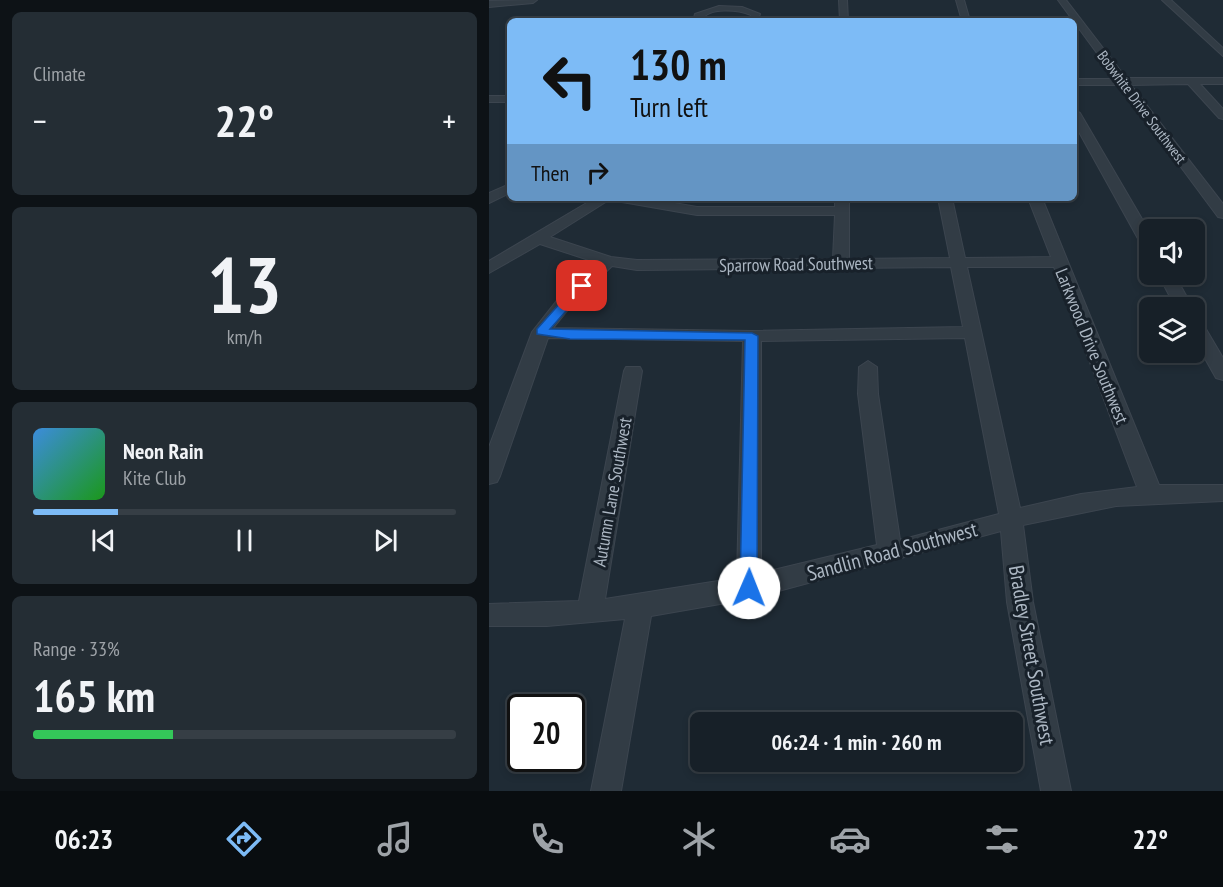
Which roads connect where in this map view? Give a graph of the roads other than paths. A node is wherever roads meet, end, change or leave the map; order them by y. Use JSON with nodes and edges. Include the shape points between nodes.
{"nodes":[{"id":1,"x":533,"y":0,"type":"edge"},
{"id":2,"x":843,"y":0,"type":"edge"},
{"id":3,"x":960,"y":0,"type":"edge"},
{"id":4,"x":1062,"y":0,"type":"edge"},
{"id":5,"x":1165,"y":0,"type":"edge"},
{"id":6,"x":489,"y":4,"type":"edge"},
{"id":7,"x":723,"y":4,"type":"edge"},
{"id":8,"x":698,"y":18,"type":"edge"},
{"id":9,"x":756,"y":18,"type":"edge"},
{"id":10,"x":844,"y":18,"type":"edge"},
{"id":11,"x":965,"y":18,"type":"edge"},
{"id":12,"x":1075,"y":18,"type":"edge"},
{"id":13,"x":1077,"y":20,"type":"edge"},
{"id":14,"x":1223,"y":53,"type":"edge"},
{"id":15,"x":1191,"y":81,"type":"junction"},
{"id":16,"x":1223,"y":81,"type":"edge"},
{"id":17,"x":1077,"y":82,"type":"edge"},
{"id":18,"x":1123,"y":82,"type":"junction"},
{"id":19,"x":489,"y":99,"type":"edge"},
{"id":20,"x":507,"y":99,"type":"edge"},
{"id":21,"x":1223,"y":116,"type":"edge"},
{"id":22,"x":1077,"y":117,"type":"edge"},
{"id":23,"x":507,"y":190,"type":"edge"},
{"id":24,"x":489,"y":199,"type":"edge"},
{"id":25,"x":600,"y":201,"type":"edge"},
{"id":26,"x":639,"y":201,"type":"edge"},
{"id":27,"x":946,"y":201,"type":"edge"},
{"id":28,"x":1036,"y":201,"type":"edge"},
{"id":29,"x":842,"y":204,"type":"edge"},
{"id":30,"x":1223,"y":214,"type":"edge"},
{"id":31,"x":1139,"y":226,"type":"edge"},
{"id":32,"x":537,"y":238,"type":"junction"},
{"id":33,"x":609,"y":261,"type":"junction"},
{"id":34,"x":959,"y":262,"type":"junction"},
{"id":35,"x":1059,"y":262,"type":"junction"},
{"id":36,"x":841,"y":263,"type":"junction"},
{"id":37,"x":489,"y":268,"type":"edge"},
{"id":38,"x":541,"y":332,"type":"junction"},
{"id":39,"x":973,"y":332,"type":"junction"},
{"id":40,"x":752,"y":336,"type":"junction"},
{"id":41,"x":1205,"y":342,"type":"edge"},
{"id":42,"x":868,"y":367,"type":"dead end"},
{"id":43,"x":633,"y":371,"type":"dead end"},
{"id":44,"x":1223,"y":374,"type":"edge"},
{"id":45,"x":490,"y":472,"type":"edge"},
{"id":46,"x":1223,"y":493,"type":"edge"},
{"id":47,"x":1151,"y":494,"type":"junction"},
{"id":48,"x":1011,"y":519,"type":"junction"},
{"id":49,"x":890,"y":552,"type":"junction"},
{"id":50,"x":749,"y":588,"type":"junction"},
{"id":51,"x":640,"y":607,"type":"junction"},
{"id":52,"x":590,"y":612,"type":"junction"},
{"id":53,"x":489,"y":615,"type":"edge"},
{"id":54,"x":606,"y":791,"type":"edge"},
{"id":55,"x":1056,"y":791,"type":"edge"}],
"edges":[{"from":1,"to":6,"type":"street"},
{"from":2,"to":10,"type":"street"},
{"from":3,"to":11,"type":"street"},
{"from":4,"to":12,"type":"street","name":"Bobwhite Drive Southwest"},
{"from":5,"to":14,"type":"street"},
{"from":7,"to":8,"type":"street"},
{"from":7,"to":9,"type":"street","via":[[752,12]]},
{"from":13,"to":18,"type":"street","name":"Bobwhite Drive Southwest"},
{"from":15,"to":16,"type":"street"},
{"from":15,"to":18,"type":"street"},
{"from":15,"to":21,"type":"street"},
{"from":17,"to":18,"type":"street"},
{"from":18,"to":30,"type":"street","name":"Bobwhite Drive Southwest"},
{"from":19,"to":20,"type":"street"},
{"from":22,"to":31,"type":"street"},
{"from":23,"to":24,"type":"street"},
{"from":25,"to":32,"type":"street"},
{"from":26,"to":29,"type":"street","via":[[697,211]]},
{"from":27,"to":34,"type":"street","name":"Bradley Street Southwest"},
{"from":28,"to":35,"type":"street","name":"Larkwood Drive Southwest"},
{"from":29,"to":36,"type":"street"},
{"from":32,"to":33,"type":"street","name":"Sparrow Road Southwest"},
{"from":32,"to":37,"type":"street"},
{"from":33,"to":36,"type":"street","name":"Sparrow Road Southwest","via":[[668,265]]},
{"from":33,"to":38,"type":"street","via":[[569,298]]},
{"from":34,"to":35,"type":"street","name":"Sparrow Road Southwest"},
{"from":34,"to":36,"type":"street","name":"Sparrow Road Southwest"},
{"from":34,"to":39,"type":"street","name":"Bradley Street Southwest"},
{"from":35,"to":47,"type":"street","name":"Larkwood Drive Southwest"},
{"from":38,"to":40,"type":"street"},
{"from":38,"to":45,"type":"street"},
{"from":39,"to":40,"type":"street"},
{"from":39,"to":48,"type":"street","name":"Bradley Street Southwest"},
{"from":40,"to":50,"type":"street"},
{"from":41,"to":44,"type":"street"},
{"from":42,"to":49,"type":"street","via":[[868,394]]},
{"from":43,"to":52,"type":"street","name":"Autumn Lane Southwest"},
{"from":46,"to":47,"type":"street","name":"Sandlin Road Southwest"},
{"from":47,"to":48,"type":"street","name":"Sandlin Road Southwest","via":[[1098,500]]},
{"from":48,"to":49,"type":"street","name":"Sandlin Road Southwest"},
{"from":48,"to":55,"type":"street","name":"Bradley Street Southwest","via":[[1020,602]]},
{"from":49,"to":50,"type":"street","name":"Sandlin Road Southwest"},
{"from":50,"to":51,"type":"street","name":"Sandlin Road Southwest"},
{"from":51,"to":52,"type":"street","name":"Sandlin Road Southwest"},
{"from":51,"to":54,"type":"street"},
{"from":52,"to":53,"type":"street","name":"Sandlin Road Southwest"}]}
